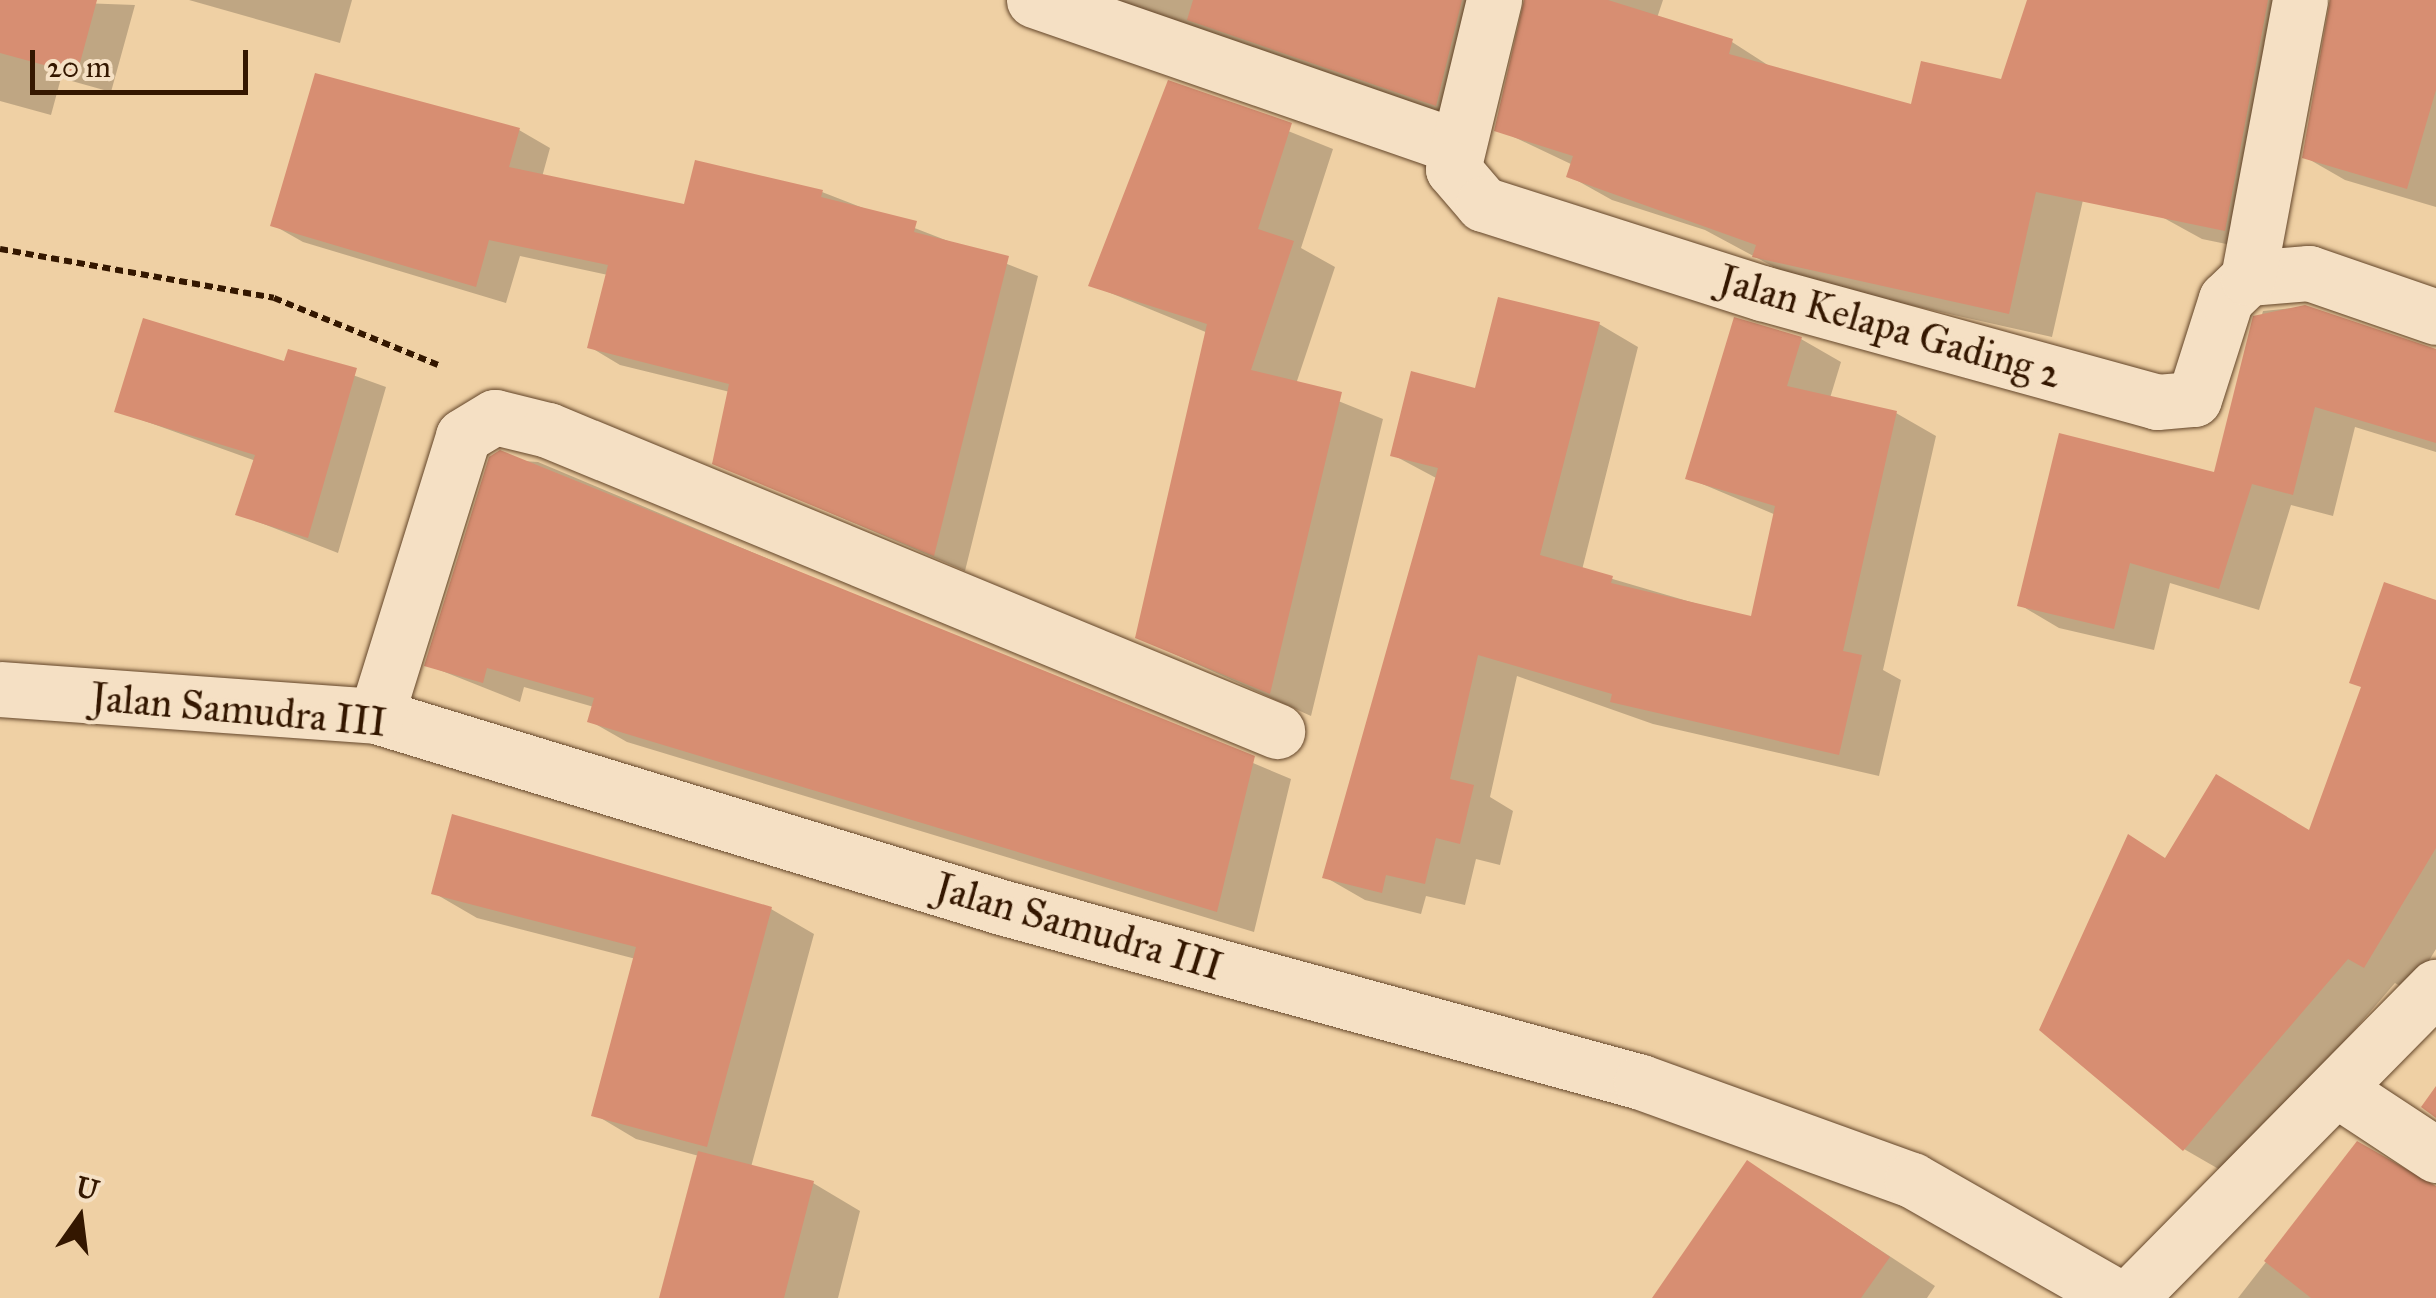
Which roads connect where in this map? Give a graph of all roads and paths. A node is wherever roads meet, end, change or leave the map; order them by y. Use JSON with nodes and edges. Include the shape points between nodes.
{"nodes":[{"id":1,"x":1034,"y":0,"type":"edge"},
{"id":2,"x":1494,"y":0,"type":"edge"},
{"id":3,"x":2300,"y":0,"type":"edge"},
{"id":4,"x":1455,"y":146,"type":"junction"},
{"id":5,"x":0,"y":248,"type":"edge"},
{"id":6,"x":2248,"y":278,"type":"junction"},
{"id":7,"x":2436,"y":316,"type":"edge"},
{"id":8,"x":438,"y":365,"type":"dead end"},
{"id":9,"x":0,"y":689,"type":"edge"},
{"id":10,"x":376,"y":716,"type":"junction"},
{"id":11,"x":1276,"y":731,"type":"dead end"},
{"id":12,"x":2436,"y":987,"type":"edge"},
{"id":13,"x":2336,"y":1089,"type":"junction"},
{"id":14,"x":2436,"y":1155,"type":"edge"},
{"id":15,"x":2120,"y":1298,"type":"edge"},
{"id":16,"x":2129,"y":1298,"type":"edge"}],
"edges":[{"from":1,"to":4,"type":"street"},
{"from":2,"to":4,"type":"street","name":"Jalan Kelapa Gading 2"},
{"from":3,"to":6,"type":"street"},
{"from":4,"to":6,"type":"street","name":"Jalan Kelapa Gading 2","via":[[1460,188],[1482,204],[1762,293],[2157,402],[2194,398],[2226,299]]},
{"from":5,"to":8,"type":"path","via":[[274,298]]},
{"from":6,"to":7,"type":"street","via":[[2309,273]]},
{"from":9,"to":10,"type":"street","name":"Jalan Samudra III"},
{"from":10,"to":11,"type":"street","via":[[464,436],[496,417],[548,430]]},
{"from":10,"to":15,"type":"street","name":"Jalan Samudra III","via":[[1000,907],[1641,1082],[1912,1180]]},
{"from":12,"to":13,"type":"street"},
{"from":13,"to":14,"type":"street"},
{"from":13,"to":16,"type":"street"}]}
